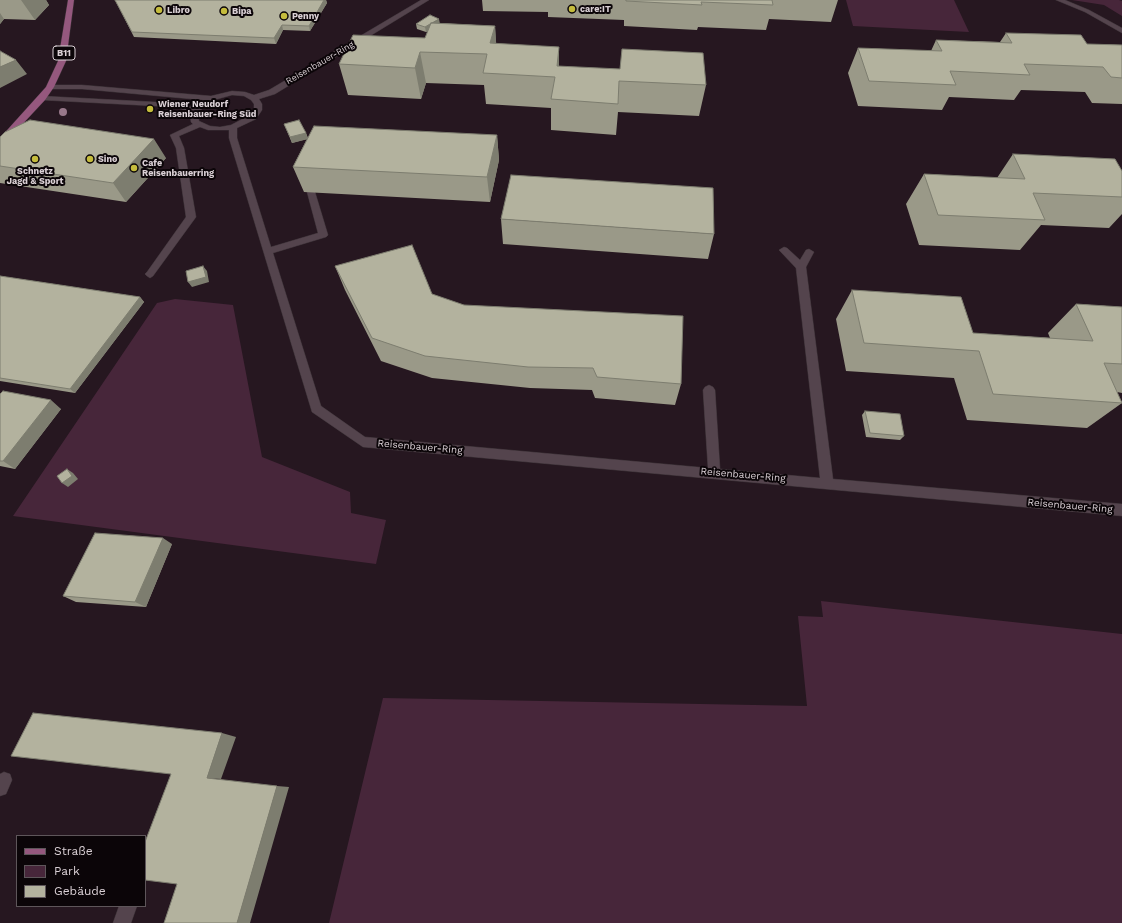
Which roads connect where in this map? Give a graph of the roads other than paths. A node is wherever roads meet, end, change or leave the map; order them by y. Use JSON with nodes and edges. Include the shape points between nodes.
{"nodes":[{"id":1,"x":72,"y":0,"type":"edge"},
{"id":2,"x":426,"y":0,"type":"edge"},
{"id":3,"x":1059,"y":0,"type":"edge"},
{"id":4,"x":1122,"y":31,"type":"edge"},
{"id":5,"x":50,"y":87,"type":"junction"},
{"id":6,"x":42,"y":98,"type":"junction"},
{"id":7,"x":211,"y":98,"type":"junction"},
{"id":8,"x":254,"y":98,"type":"junction"},
{"id":9,"x":195,"y":110,"type":"junction"},
{"id":10,"x":199,"y":125,"type":"junction"},
{"id":11,"x":233,"y":127,"type":"junction"},
{"id":12,"x":0,"y":143,"type":"edge"},
{"id":13,"x":311,"y":192,"type":"edge"},
{"id":14,"x":784,"y":250,"type":"dead end"},
{"id":15,"x":267,"y":251,"type":"junction"},
{"id":16,"x":809,"y":252,"type":"dead end"},
{"id":17,"x":801,"y":267,"type":"junction"},
{"id":18,"x":150,"y":274,"type":"dead end"},
{"id":19,"x":709,"y":390,"type":"dead end"},
{"id":20,"x":714,"y":473,"type":"junction"},
{"id":21,"x":827,"y":483,"type":"junction"},
{"id":22,"x":1122,"y":510,"type":"edge"},
{"id":23,"x":128,"y":907,"type":"edge"},
{"id":24,"x":122,"y":923,"type":"edge"}],
"edges":[{"from":1,"to":5,"type":"main road","number":"B11","via":[[62,61]]},
{"from":2,"to":8,"type":"street","name":"Reisenbauer-Ring","via":[[272,92]]},
{"from":3,"to":4,"type":"street","via":[[1086,11]]},
{"from":5,"to":6,"type":"main road","number":"B11"},
{"from":5,"to":7,"type":"street","via":[[82,87]]},
{"from":6,"to":9,"type":"street","via":[[174,105]]},
{"from":6,"to":12,"type":"main road","number":"B11"},
{"from":7,"to":8,"type":"street","via":[[232,93]]},
{"from":7,"to":9,"type":"street"},
{"from":8,"to":11,"type":"street","via":[[258,110],[253,117]]},
{"from":9,"to":10,"type":"street","via":[[194,118]]},
{"from":10,"to":11,"type":"street","via":[[220,129]]},
{"from":10,"to":18,"type":"street","via":[[174,135],[180,148],[191,217]]},
{"from":11,"to":15,"type":"street","name":"Reisenbauer-Ring","via":[[233,138]]},
{"from":13,"to":15,"type":"street","via":[[323,235]]},
{"from":14,"to":17,"type":"street"},
{"from":15,"to":20,"type":"street","name":"Reisenbauer-Ring","via":[[316,408],[363,442]]},
{"from":16,"to":17,"type":"street"},
{"from":17,"to":21,"type":"street"},
{"from":19,"to":20,"type":"street"},
{"from":20,"to":21,"type":"street","name":"Reisenbauer-Ring"},
{"from":21,"to":22,"type":"street","name":"Reisenbauer-Ring"},
{"from":23,"to":24,"type":"street"}]}
